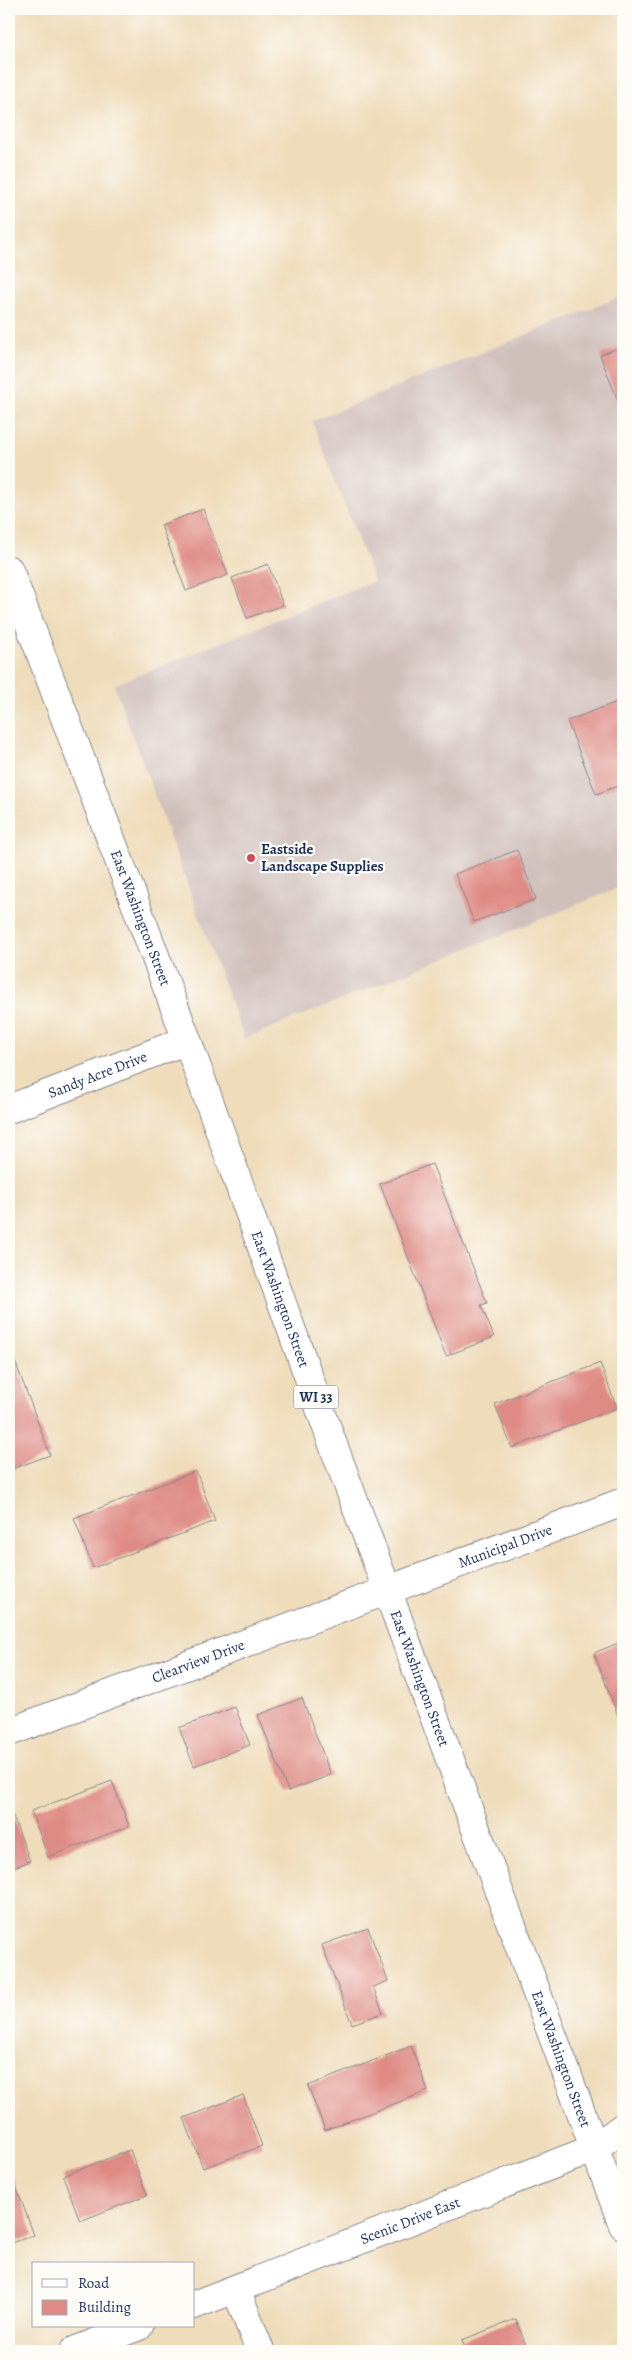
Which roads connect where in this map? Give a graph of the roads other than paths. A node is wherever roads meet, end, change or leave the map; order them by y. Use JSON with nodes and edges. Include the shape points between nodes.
{"nodes":[{"id":1,"x":9,"y":570,"type":"edge"},
{"id":2,"x":187,"y":1040,"type":"junction"},
{"id":3,"x":9,"y":1109,"type":"edge"},
{"id":4,"x":623,"y":1502,"type":"edge"},
{"id":5,"x":388,"y":1591,"type":"junction"},
{"id":6,"x":9,"y":1732,"type":"edge"},
{"id":7,"x":623,"y":2127,"type":"edge"},
{"id":8,"x":593,"y":2148,"type":"junction"},
{"id":9,"x":623,"y":2224,"type":"edge"},
{"id":10,"x":236,"y":2289,"type":"junction"},
{"id":11,"x":195,"y":2305,"type":"edge"},
{"id":12,"x":134,"y":2328,"type":"edge"},
{"id":13,"x":74,"y":2351,"type":"edge"},
{"id":14,"x":260,"y":2351,"type":"edge"}],
"edges":[{"from":1,"to":2,"type":"main road","name":"East Washington Street","number":"WI 33"},
{"from":2,"to":3,"type":"main road","name":"Sandy Acre Drive"},
{"from":2,"to":5,"type":"main road","name":"East Washington Street","number":"WI 33"},
{"from":4,"to":5,"type":"main road","name":"Municipal Drive"},
{"from":5,"to":6,"type":"main road","name":"Clearview Drive"},
{"from":5,"to":8,"type":"main road","name":"East Washington Street","number":"WI 33"},
{"from":7,"to":8,"type":"main road","name":"Scenic Drive East"},
{"from":8,"to":9,"type":"main road","name":"East Washington Street","number":"WI 33"},
{"from":8,"to":10,"type":"main road","name":"Scenic Drive East"},
{"from":10,"to":11,"type":"main road","name":"Scenic Drive East"},
{"from":10,"to":14,"type":"main road"},
{"from":12,"to":13,"type":"main road"}]}
